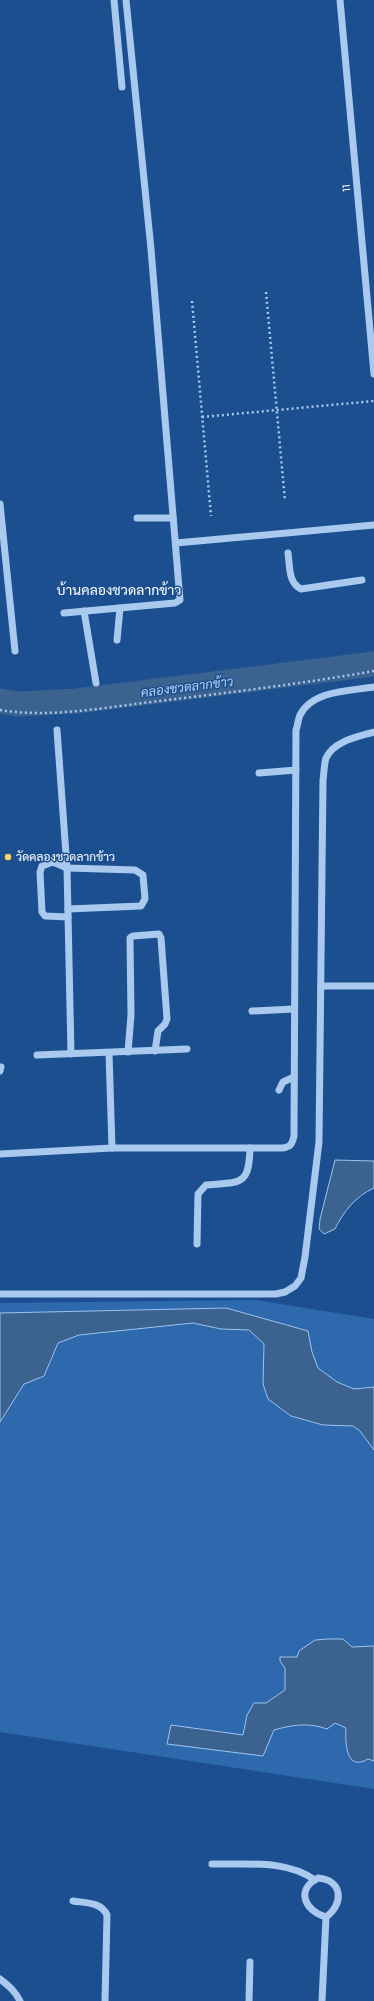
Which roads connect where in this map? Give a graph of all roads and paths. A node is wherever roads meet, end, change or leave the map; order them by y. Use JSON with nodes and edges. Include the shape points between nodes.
{"nodes":[{"id":1,"x":114,"y":0,"type":"edge"},
{"id":2,"x":126,"y":0,"type":"edge"},
{"id":3,"x":340,"y":0,"type":"edge"},
{"id":4,"x":122,"y":87,"type":"dead end"},
{"id":5,"x":266,"y":292,"type":"dead end"},
{"id":6,"x":192,"y":301,"type":"dead end"},
{"id":7,"x":373,"y":356,"type":"edge"},
{"id":8,"x":374,"y":374,"type":"edge"},
{"id":9,"x":374,"y":401,"type":"edge"},
{"id":10,"x":277,"y":410,"type":"junction"},
{"id":11,"x":202,"y":417,"type":"junction"},
{"id":12,"x":285,"y":501,"type":"dead end"},
{"id":13,"x":0,"y":504,"type":"edge"},
{"id":14,"x":211,"y":516,"type":"dead end"},
{"id":15,"x":137,"y":518,"type":"dead end"},
{"id":16,"x":173,"y":518,"type":"junction"},
{"id":17,"x":374,"y":525,"type":"edge"},
{"id":18,"x":176,"y":543,"type":"junction"},
{"id":19,"x":288,"y":553,"type":"dead end"},
{"id":20,"x":362,"y":580,"type":"dead end"},
{"id":21,"x":120,"y":608,"type":"junction"},
{"id":22,"x":84,"y":611,"type":"junction"},
{"id":23,"x":64,"y":613,"type":"dead end"},
{"id":24,"x":117,"y":640,"type":"dead end"},
{"id":25,"x":14,"y":651,"type":"dead end"},
{"id":26,"x":374,"y":671,"type":"edge"},
{"id":27,"x":96,"y":682,"type":"dead end"},
{"id":28,"x":374,"y":687,"type":"edge"},
{"id":29,"x":0,"y":710,"type":"edge"},
{"id":30,"x":57,"y":730,"type":"dead end"},
{"id":31,"x":374,"y":732,"type":"edge"},
{"id":32,"x":296,"y":770,"type":"junction"},
{"id":33,"x":259,"y":773,"type":"dead end"},
{"id":34,"x":67,"y":868,"type":"junction"},
{"id":35,"x":68,"y":909,"type":"junction"},
{"id":36,"x":68,"y":917,"type":"junction"},
{"id":37,"x":321,"y":986,"type":"junction"},
{"id":38,"x":374,"y":986,"type":"edge"},
{"id":39,"x":294,"y":1009,"type":"junction"},
{"id":40,"x":252,"y":1011,"type":"dead end"},
{"id":41,"x":187,"y":1048,"type":"dead end"},
{"id":42,"x":155,"y":1051,"type":"junction"},
{"id":43,"x":128,"y":1052,"type":"junction"},
{"id":44,"x":109,"y":1053,"type":"junction"},
{"id":45,"x":71,"y":1054,"type":"junction"},
{"id":46,"x":37,"y":1055,"type":"dead end"},
{"id":47,"x":294,"y":1076,"type":"junction"},
{"id":48,"x":279,"y":1090,"type":"dead end"},
{"id":49,"x":112,"y":1148,"type":"junction"},
{"id":50,"x":250,"y":1148,"type":"junction"},
{"id":51,"x":0,"y":1154,"type":"edge"},
{"id":52,"x":197,"y":1244,"type":"dead end"},
{"id":53,"x":0,"y":1294,"type":"edge"},
{"id":54,"x":212,"y":1864,"type":"dead end"},
{"id":55,"x":315,"y":1880,"type":"junction"},
{"id":56,"x":73,"y":1901,"type":"dead end"},
{"id":57,"x":326,"y":1917,"type":"junction"},
{"id":58,"x":250,"y":1962,"type":"dead end"},
{"id":59,"x":0,"y":1979,"type":"edge"},
{"id":60,"x":20,"y":2001,"type":"edge"},
{"id":61,"x":105,"y":2001,"type":"edge"},
{"id":62,"x":249,"y":2001,"type":"edge"},
{"id":63,"x":322,"y":2001,"type":"edge"}],
"edges":[{"from":1,"to":4,"type":"street"},
{"from":2,"to":16,"type":"street","via":[[151,249]]},
{"from":3,"to":7,"type":"street","name":"11"},
{"from":5,"to":10,"type":"path"},
{"from":6,"to":11,"type":"path"},
{"from":7,"to":8,"type":"street","name":"11"},
{"from":9,"to":10,"type":"path"},
{"from":10,"to":11,"type":"path"},
{"from":10,"to":12,"type":"path"},
{"from":11,"to":14,"type":"path"},
{"from":13,"to":25,"type":"street"},
{"from":15,"to":16,"type":"street"},
{"from":16,"to":18,"type":"street"},
{"from":17,"to":18,"type":"street"},
{"from":18,"to":21,"type":"street","via":[[180,600],[175,603]]},
{"from":19,"to":20,"type":"street","via":[[291,581],[295,587],[301,589]]},
{"from":21,"to":22,"type":"street"},
{"from":21,"to":24,"type":"street"},
{"from":22,"to":23,"type":"street"},
{"from":22,"to":27,"type":"street"},
{"from":26,"to":29,"type":"path","via":[[301,684],[77,711],[24,713]]},
{"from":28,"to":32,"type":"street","via":[[322,696],[306,706],[296,730]]},
{"from":30,"to":34,"type":"street"},
{"from":31,"to":37,"type":"street","via":[[344,742],[334,748],[326,759],[323,780]]},
{"from":32,"to":33,"type":"street"},
{"from":32,"to":39,"type":"street"},
{"from":34,"to":35,"type":"street"},
{"from":34,"to":35,"type":"street","via":[[141,872],[145,899],[141,906],[137,907]]},
{"from":34,"to":36,"type":"street","via":[[53,862],[42,866],[40,872],[42,912],[45,916]]},
{"from":35,"to":36,"type":"street"},
{"from":36,"to":45,"type":"street"},
{"from":37,"to":38,"type":"street"},
{"from":37,"to":53,"type":"street","via":[[319,1142],[305,1257],[301,1278],[295,1286],[276,1294]]},
{"from":39,"to":40,"type":"street"},
{"from":39,"to":47,"type":"street"},
{"from":41,"to":42,"type":"street"},
{"from":42,"to":43,"type":"street"},
{"from":42,"to":43,"type":"street","via":[[158,1031],[166,1024],[167,1019],[161,938],[159,934],[153,933],[130,938],[131,1015]]},
{"from":43,"to":44,"type":"street"},
{"from":44,"to":45,"type":"street"},
{"from":44,"to":49,"type":"street"},
{"from":45,"to":46,"type":"street"},
{"from":47,"to":48,"type":"street","via":[[283,1082]]},
{"from":47,"to":50,"type":"street","via":[[292,1144],[282,1148]]},
{"from":49,"to":50,"type":"street"},
{"from":49,"to":51,"type":"street"},
{"from":50,"to":52,"type":"street","via":[[250,1168],[245,1177],[237,1181],[206,1185],[198,1194]]},
{"from":54,"to":55,"type":"street","via":[[294,1868]]},
{"from":55,"to":57,"type":"street","via":[[305,1892],[306,1901],[314,1913]]},
{"from":55,"to":57,"type":"street","via":[[328,1879],[336,1885],[339,1894],[332,1912]]},
{"from":56,"to":61,"type":"street","via":[[98,1905],[107,1915]]},
{"from":57,"to":63,"type":"street"},
{"from":58,"to":62,"type":"street"},
{"from":59,"to":60,"type":"street","via":[[13,1990]]}]}
